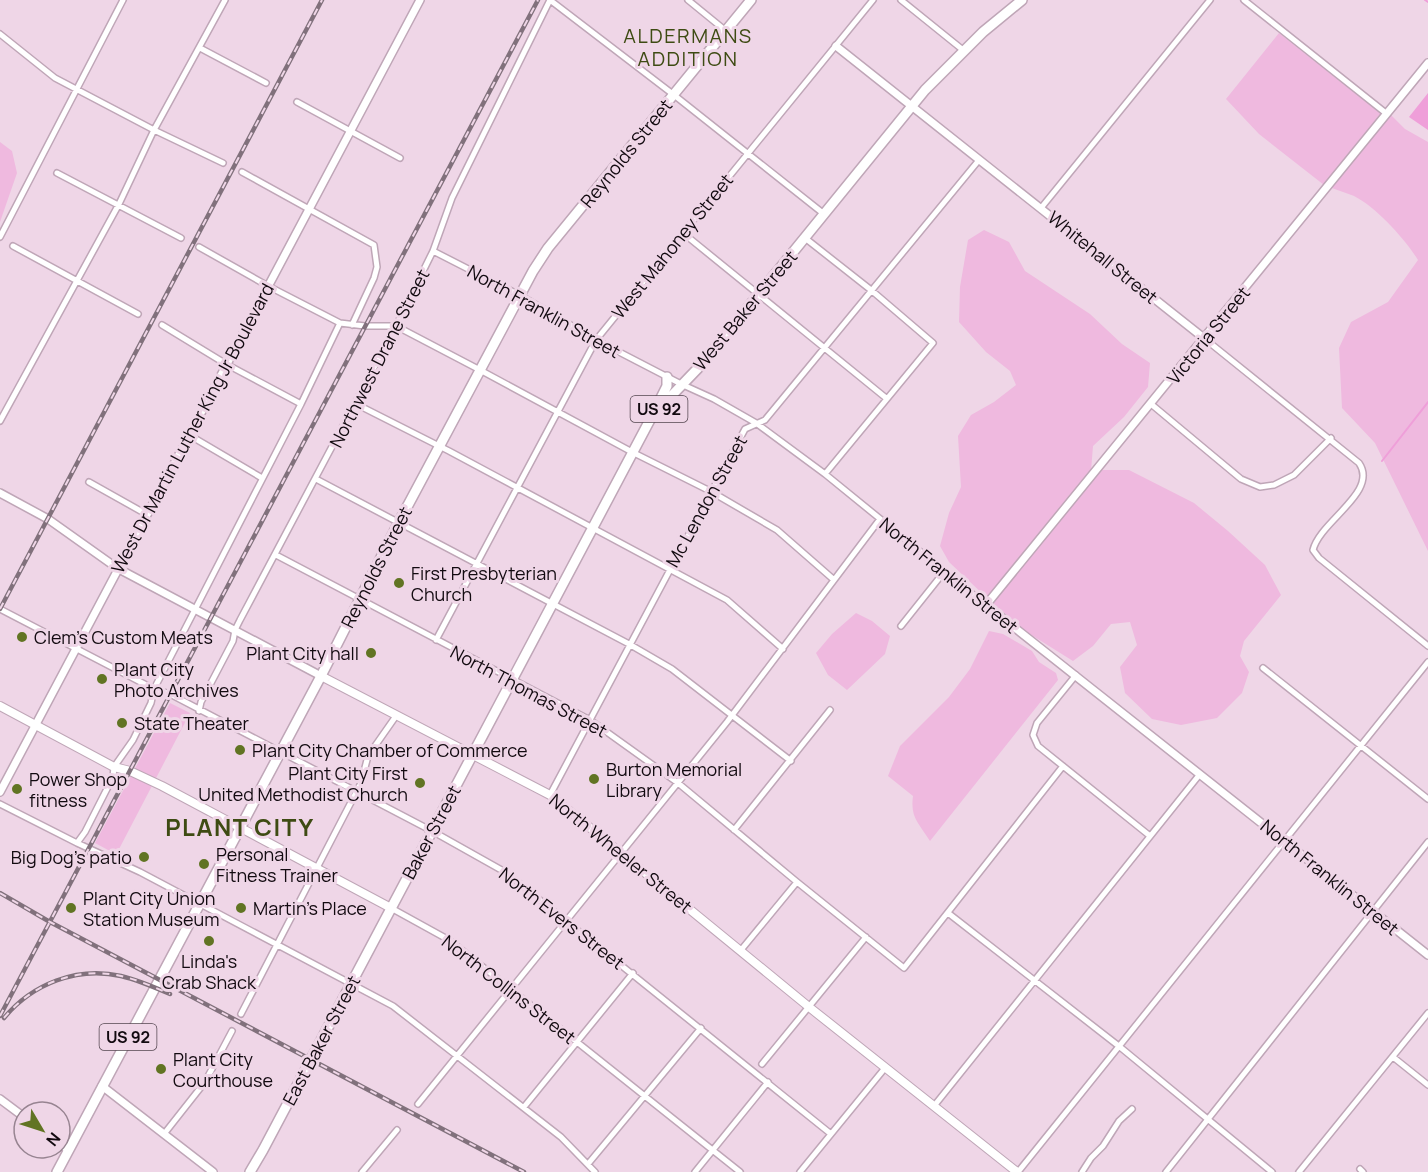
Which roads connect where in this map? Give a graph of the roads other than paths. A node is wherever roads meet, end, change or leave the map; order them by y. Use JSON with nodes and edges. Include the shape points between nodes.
{"nodes":[{"id":1,"x":123,"y":0,"type":"edge"},
{"id":2,"x":225,"y":0,"type":"edge"},
{"id":3,"x":420,"y":0,"type":"edge"},
{"id":4,"x":550,"y":0,"type":"edge"},
{"id":5,"x":688,"y":0,"type":"edge"},
{"id":6,"x":751,"y":0,"type":"edge"},
{"id":7,"x":873,"y":0,"type":"edge"},
{"id":8,"x":901,"y":0,"type":"edge"},
{"id":9,"x":1022,"y":0,"type":"edge"},
{"id":10,"x":1210,"y":0,"type":"edge"},
{"id":11,"x":1244,"y":0,"type":"edge"},
{"id":12,"x":726,"y":31,"type":"junction"},
{"id":13,"x":0,"y":34,"type":"edge"},
{"id":14,"x":836,"y":46,"type":"junction"},
{"id":15,"x":200,"y":48,"type":"junction"},
{"id":16,"x":963,"y":50,"type":"junction"},
{"id":17,"x":1428,"y":63,"type":"edge"},
{"id":18,"x":266,"y":83,"type":"dead end"},
{"id":19,"x":77,"y":88,"type":"junction"},
{"id":20,"x":674,"y":95,"type":"junction"},
{"id":21,"x":297,"y":102,"type":"dead end"},
{"id":22,"x":911,"y":107,"type":"junction"},
{"id":23,"x":1387,"y":114,"type":"junction"},
{"id":24,"x":154,"y":130,"type":"junction"},
{"id":25,"x":350,"y":131,"type":"junction"},
{"id":26,"x":748,"y":154,"type":"junction"},
{"id":27,"x":400,"y":158,"type":"dead end"},
{"id":28,"x":979,"y":160,"type":"junction"},
{"id":29,"x":223,"y":163,"type":"dead end"},
{"id":30,"x":242,"y":172,"type":"dead end"},
{"id":31,"x":57,"y":173,"type":"dead end"},
{"id":32,"x":119,"y":204,"type":"junction"},
{"id":33,"x":1041,"y":208,"type":"junction"},
{"id":34,"x":309,"y":210,"type":"junction"},
{"id":35,"x":824,"y":214,"type":"junction"},
{"id":36,"x":683,"y":233,"type":"junction"},
{"id":37,"x":0,"y":237,"type":"edge"},
{"id":38,"x":181,"y":238,"type":"dead end"},
{"id":39,"x":805,"y":238,"type":"junction"},
{"id":40,"x":13,"y":246,"type":"dead end"},
{"id":41,"x":199,"y":247,"type":"dead end"},
{"id":42,"x":433,"y":251,"type":"junction"},
{"id":43,"x":76,"y":279,"type":"junction"},
{"id":44,"x":268,"y":286,"type":"junction"},
{"id":45,"x":871,"y":290,"type":"junction"},
{"id":46,"x":759,"y":294,"type":"junction"},
{"id":47,"x":521,"y":296,"type":"junction"},
{"id":48,"x":138,"y":314,"type":"dead end"},
{"id":49,"x":340,"y":323,"type":"junction"},
{"id":50,"x":162,"y":325,"type":"dead end"},
{"id":51,"x":352,"y":325,"type":"junction"},
{"id":52,"x":396,"y":326,"type":"junction"},
{"id":53,"x":1205,"y":339,"type":"junction"},
{"id":54,"x":596,"y":340,"type":"junction"},
{"id":55,"x":824,"y":347,"type":"junction"},
{"id":56,"x":226,"y":364,"type":"junction"},
{"id":57,"x":480,"y":370,"type":"junction"},
{"id":58,"x":667,"y":377,"type":"junction"},
{"id":59,"x":681,"y":384,"type":"junction"},
{"id":60,"x":886,"y":398,"type":"junction"},
{"id":61,"x":301,"y":404,"type":"junction"},
{"id":62,"x":356,"y":404,"type":"junction"},
{"id":63,"x":1151,"y":404,"type":"junction"},
{"id":64,"x":557,"y":412,"type":"junction"},
{"id":65,"x":652,"y":416,"type":"junction"},
{"id":66,"x":0,"y":422,"type":"edge"},
{"id":67,"x":756,"y":423,"type":"junction"},
{"id":68,"x":189,"y":435,"type":"junction"},
{"id":69,"x":1331,"y":438,"type":"junction"},
{"id":70,"x":439,"y":446,"type":"junction"},
{"id":71,"x":632,"y":452,"type":"junction"},
{"id":72,"x":825,"y":474,"type":"junction"},
{"id":73,"x":262,"y":478,"type":"junction"},
{"id":74,"x":316,"y":479,"type":"junction"},
{"id":75,"x":89,"y":482,"type":"dead end"},
{"id":76,"x":517,"y":487,"type":"junction"},
{"id":77,"x":710,"y":491,"type":"junction"},
{"id":78,"x":0,"y":493,"type":"edge"},
{"id":79,"x":146,"y":514,"type":"junction"},
{"id":80,"x":880,"y":519,"type":"junction"},
{"id":81,"x":399,"y":522,"type":"junction"},
{"id":82,"x":592,"y":528,"type":"junction"},
{"id":83,"x":276,"y":555,"type":"junction"},
{"id":84,"x":476,"y":564,"type":"junction"},
{"id":85,"x":117,"y":568,"type":"junction"},
{"id":86,"x":669,"y":568,"type":"junction"},
{"id":87,"x":944,"y":572,"type":"junction"},
{"id":88,"x":833,"y":579,"type":"junction"},
{"id":89,"x":359,"y":598,"type":"junction"},
{"id":90,"x":552,"y":604,"type":"junction"},
{"id":91,"x":986,"y":605,"type":"junction"},
{"id":92,"x":195,"y":608,"type":"junction"},
{"id":93,"x":0,"y":609,"type":"edge"},
{"id":94,"x":901,"y":626,"type":"dead end"},
{"id":95,"x":235,"y":630,"type":"junction"},
{"id":96,"x":436,"y":640,"type":"junction"},
{"id":97,"x":630,"y":644,"type":"junction"},
{"id":98,"x":1428,"y":646,"type":"edge"},
{"id":99,"x":75,"y":648,"type":"junction"},
{"id":100,"x":783,"y":649,"type":"junction"},
{"id":101,"x":1428,"y":662,"type":"edge"},
{"id":102,"x":1263,"y":668,"type":"dead end"},
{"id":103,"x":1076,"y":675,"type":"junction"},
{"id":104,"x":321,"y":676,"type":"junction"},
{"id":105,"x":511,"y":680,"type":"junction"},
{"id":106,"x":154,"y":689,"type":"junction"},
{"id":107,"x":0,"y":706,"type":"edge"},
{"id":108,"x":830,"y":710,"type":"dead end"},
{"id":109,"x":199,"y":711,"type":"junction"},
{"id":110,"x":396,"y":716,"type":"junction"},
{"id":111,"x":731,"y":716,"type":"junction"},
{"id":112,"x":590,"y":720,"type":"junction"},
{"id":113,"x":36,"y":725,"type":"junction"},
{"id":114,"x":1361,"y":745,"type":"junction"},
{"id":115,"x":280,"y":752,"type":"junction"},
{"id":116,"x":472,"y":755,"type":"junction"},
{"id":117,"x":791,"y":761,"type":"junction"},
{"id":118,"x":1063,"y":766,"type":"junction"},
{"id":119,"x":114,"y":767,"type":"junction"},
{"id":120,"x":1200,"y":774,"type":"junction"},
{"id":121,"x":678,"y":783,"type":"junction"},
{"id":122,"x":356,"y":791,"type":"junction"},
{"id":123,"x":0,"y":792,"type":"edge"},
{"id":124,"x":550,"y":795,"type":"junction"},
{"id":125,"x":1428,"y":800,"type":"edge"},
{"id":126,"x":0,"y":804,"type":"edge"},
{"id":127,"x":240,"y":827,"type":"junction"},
{"id":128,"x":734,"y":830,"type":"junction"},
{"id":129,"x":432,"y":831,"type":"junction"},
{"id":130,"x":1150,"y":836,"type":"junction"},
{"id":131,"x":1284,"y":840,"type":"junction"},
{"id":132,"x":1428,"y":842,"type":"edge"},
{"id":133,"x":77,"y":843,"type":"junction"},
{"id":134,"x":621,"y":854,"type":"junction"},
{"id":135,"x":316,"y":867,"type":"junction"},
{"id":136,"x":796,"y":882,"type":"junction"},
{"id":137,"x":200,"y":903,"type":"junction"},
{"id":138,"x":391,"y":908,"type":"junction"},
{"id":139,"x":1373,"y":911,"type":"junction"},
{"id":140,"x":948,"y":913,"type":"junction"},
{"id":141,"x":567,"y":920,"type":"junction"},
{"id":142,"x":866,"y":938,"type":"junction"},
{"id":143,"x":276,"y":943,"type":"junction"},
{"id":144,"x":741,"y":950,"type":"junction"},
{"id":145,"x":1428,"y":955,"type":"edge"},
{"id":146,"x":633,"y":973,"type":"junction"},
{"id":147,"x":1035,"y":981,"type":"junction"},
{"id":148,"x":351,"y":984,"type":"junction"},
{"id":149,"x":511,"y":988,"type":"junction"},
{"id":150,"x":809,"y":1007,"type":"junction"},
{"id":151,"x":1428,"y":1013,"type":"edge"},
{"id":152,"x":241,"y":1014,"type":"dead end"},
{"id":153,"x":701,"y":1028,"type":"junction"},
{"id":154,"x":232,"y":1031,"type":"dead end"},
{"id":155,"x":578,"y":1042,"type":"junction"},
{"id":156,"x":1120,"y":1047,"type":"junction"},
{"id":157,"x":457,"y":1056,"type":"junction"},
{"id":158,"x":1393,"y":1057,"type":"junction"},
{"id":159,"x":762,"y":1064,"type":"dead end"},
{"id":160,"x":885,"y":1068,"type":"junction"},
{"id":161,"x":768,"y":1082,"type":"junction"},
{"id":162,"x":1428,"y":1085,"type":"edge"},
{"id":163,"x":102,"y":1086,"type":"junction"},
{"id":164,"x":646,"y":1097,"type":"junction"},
{"id":165,"x":418,"y":1104,"type":"dead end"},
{"id":166,"x":934,"y":1106,"type":"junction"},
{"id":167,"x":524,"y":1107,"type":"junction"},
{"id":168,"x":1132,"y":1109,"type":"dead end"},
{"id":169,"x":1207,"y":1120,"type":"junction"},
{"id":170,"x":397,"y":1130,"type":"dead end"},
{"id":171,"x":164,"y":1134,"type":"junction"},
{"id":172,"x":831,"y":1134,"type":"junction"},
{"id":173,"x":72,"y":1144,"type":"edge"},
{"id":174,"x":712,"y":1149,"type":"junction"},
{"id":175,"x":588,"y":1164,"type":"junction"},
{"id":176,"x":213,"y":1172,"type":"edge"},
{"id":177,"x":250,"y":1172,"type":"edge"},
{"id":178,"x":362,"y":1172,"type":"edge"},
{"id":179,"x":596,"y":1172,"type":"edge"},
{"id":180,"x":695,"y":1172,"type":"edge"},
{"id":181,"x":740,"y":1172,"type":"edge"},
{"id":182,"x":800,"y":1172,"type":"edge"},
{"id":183,"x":1018,"y":1172,"type":"edge"},
{"id":184,"x":1082,"y":1172,"type":"edge"},
{"id":185,"x":1166,"y":1172,"type":"edge"},
{"id":186,"x":1272,"y":1172,"type":"edge"},
{"id":187,"x":1299,"y":1172,"type":"edge"}],
"edges":[{"from":1,"to":19,"type":"street"},
{"from":2,"to":15,"type":"street"},
{"from":3,"to":25,"type":"street","name":"West Dr Martin Luther King Jr Boulevard"},
{"from":4,"to":20,"type":"street"},
{"from":4,"to":42,"type":"street","name":"Northwest Drane Street","via":[[452,198]]},
{"from":5,"to":12,"type":"street"},
{"from":6,"to":12,"type":"main road","name":"Reynolds Street","number":"US 92"},
{"from":7,"to":14,"type":"street","name":"West Mahoney Street"},
{"from":8,"to":16,"type":"street"},
{"from":9,"to":16,"type":"main road","name":"West Baker Street","number":"US 92"},
{"from":10,"to":33,"type":"street"},
{"from":11,"to":23,"type":"street"},
{"from":12,"to":20,"type":"main road","name":"Reynolds Street","number":"US 92"},
{"from":13,"to":19,"type":"street","via":[[55,78]]},
{"from":14,"to":22,"type":"street","name":"Whitehall Street"},
{"from":14,"to":26,"type":"street","name":"West Mahoney Street"},
{"from":15,"to":18,"type":"street"},
{"from":15,"to":24,"type":"street"},
{"from":16,"to":22,"type":"main road","name":"West Baker Street","number":"US 92"},
{"from":17,"to":23,"type":"street","name":"Victoria Street"},
{"from":19,"to":24,"type":"street"},
{"from":19,"to":37,"type":"street"},
{"from":20,"to":26,"type":"street"},
{"from":20,"to":47,"type":"main road","name":"Reynolds Street","number":"US 92","via":[[548,249]]},
{"from":21,"to":25,"type":"street"},
{"from":22,"to":28,"type":"street","name":"Whitehall Street"},
{"from":22,"to":35,"type":"main road","name":"West Baker Street","number":"US 92"},
{"from":23,"to":53,"type":"street","name":"Victoria Street"},
{"from":24,"to":29,"type":"street"},
{"from":24,"to":32,"type":"street"},
{"from":25,"to":27,"type":"street"},
{"from":25,"to":34,"type":"street","name":"West Dr Martin Luther King Jr Boulevard"},
{"from":26,"to":35,"type":"street"},
{"from":26,"to":36,"type":"street","name":"West Mahoney Street"},
{"from":28,"to":33,"type":"street","name":"Whitehall Street"},
{"from":28,"to":45,"type":"street","name":"Mc Lendon Street"},
{"from":30,"to":34,"type":"street"},
{"from":31,"to":32,"type":"street"},
{"from":32,"to":38,"type":"street"},
{"from":32,"to":43,"type":"street"},
{"from":33,"to":53,"type":"street","name":"Whitehall Street"},
{"from":34,"to":44,"type":"street","name":"West Dr Martin Luther King Jr Boulevard"},
{"from":34,"to":51,"type":"street","via":[[374,245],[374,278]]},
{"from":35,"to":39,"type":"main road","name":"West Baker Street","number":"US 92"},
{"from":36,"to":46,"type":"street"},
{"from":36,"to":54,"type":"street","name":"West Mahoney Street"},
{"from":39,"to":45,"type":"street"},
{"from":39,"to":46,"type":"main road","name":"West Baker Street","number":"US 92"},
{"from":40,"to":43,"type":"street"},
{"from":41,"to":44,"type":"street"},
{"from":42,"to":47,"type":"street","name":"North Franklin Street"},
{"from":42,"to":52,"type":"street","name":"Northwest Drane Street"},
{"from":43,"to":48,"type":"street"},
{"from":43,"to":66,"type":"street"},
{"from":44,"to":49,"type":"street"},
{"from":44,"to":56,"type":"street","name":"West Dr Martin Luther King Jr Boulevard"},
{"from":45,"to":55,"type":"street","name":"Mc Lendon Street"},
{"from":45,"to":60,"type":"street","via":[[933,343]]},
{"from":46,"to":55,"type":"street"},
{"from":46,"to":59,"type":"main road","name":"West Baker Street","number":"US 92"},
{"from":47,"to":54,"type":"street","name":"North Franklin Street"},
{"from":47,"to":57,"type":"main road","name":"Reynolds Street","number":"US 92"},
{"from":49,"to":51,"type":"street"},
{"from":49,"to":61,"type":"street"},
{"from":50,"to":56,"type":"street"},
{"from":51,"to":52,"type":"street"},
{"from":52,"to":57,"type":"street"},
{"from":52,"to":62,"type":"street","name":"Northwest Drane Street"},
{"from":53,"to":63,"type":"street","name":"Victoria Street"},
{"from":53,"to":69,"type":"street","name":"Whitehall Street"},
{"from":54,"to":58,"type":"street","name":"North Franklin Street"},
{"from":54,"to":64,"type":"street","name":"West Mahoney Street"},
{"from":55,"to":60,"type":"street"},
{"from":55,"to":67,"type":"street","name":"Mc Lendon Street","via":[[765,420]]},
{"from":56,"to":61,"type":"street"},
{"from":56,"to":68,"type":"street","name":"West Dr Martin Luther King Jr Boulevard"},
{"from":57,"to":64,"type":"street"},
{"from":57,"to":70,"type":"main road","name":"Reynolds Street","number":"US 92"},
{"from":58,"to":59,"type":"street","name":"North Franklin Street"},
{"from":58,"to":65,"type":"main road","number":"US 92","via":[[667,386]]},
{"from":59,"to":65,"type":"main road","name":"West Baker Street","number":"US 92"},
{"from":59,"to":67,"type":"street","name":"North Franklin Street"},
{"from":60,"to":72,"type":"street"},
{"from":61,"to":73,"type":"street"},
{"from":62,"to":70,"type":"street"},
{"from":62,"to":74,"type":"street","name":"Northwest Drane Street"},
{"from":63,"to":69,"type":"street","via":[[1241,479],[1260,486],[1294,476]]},
{"from":63,"to":91,"type":"street","name":"Victoria Street"},
{"from":64,"to":71,"type":"street"},
{"from":64,"to":76,"type":"street","name":"West Mahoney Street"},
{"from":65,"to":71,"type":"main road","name":"West Baker Street","number":"US 92"},
{"from":67,"to":72,"type":"street","name":"North Franklin Street"},
{"from":67,"to":77,"type":"street","name":"Mc Lendon Street","via":[[745,429]]},
{"from":68,"to":73,"type":"street"},
{"from":68,"to":79,"type":"street","name":"West Dr Martin Luther King Jr Boulevard"},
{"from":69,"to":98,"type":"street","name":"Whitehall Street","via":[[1359,463],[1365,479],[1313,550]]},
{"from":70,"to":76,"type":"street"},
{"from":70,"to":81,"type":"main road","name":"Reynolds Street","number":"US 92"},
{"from":71,"to":77,"type":"street"},
{"from":71,"to":82,"type":"main road","name":"West Baker Street","number":"US 92"},
{"from":72,"to":80,"type":"street","name":"North Franklin Street"},
{"from":73,"to":92,"type":"street"},
{"from":74,"to":81,"type":"street"},
{"from":74,"to":83,"type":"street","name":"Northwest Drane Street"},
{"from":75,"to":79,"type":"street"},
{"from":76,"to":82,"type":"street"},
{"from":76,"to":84,"type":"street","name":"West Mahoney Street"},
{"from":77,"to":86,"type":"street","name":"Mc Lendon Street"},
{"from":77,"to":88,"type":"street","via":[[777,530]]},
{"from":78,"to":85,"type":"street","name":"North Wheeler Street","via":[[48,519]]},
{"from":79,"to":85,"type":"street","name":"West Dr Martin Luther King Jr Boulevard"},
{"from":80,"to":87,"type":"street","name":"North Franklin Street"},
{"from":80,"to":88,"type":"street"},
{"from":81,"to":84,"type":"street"},
{"from":81,"to":89,"type":"main road","name":"Reynolds Street","number":"US 92"},
{"from":82,"to":86,"type":"street"},
{"from":82,"to":90,"type":"main road","name":"West Baker Street","number":"US 92"},
{"from":83,"to":89,"type":"street","name":"North Thomas Street"},
{"from":83,"to":95,"type":"street","name":"Northwest Drane Street"},
{"from":84,"to":90,"type":"street"},
{"from":84,"to":96,"type":"street","name":"West Mahoney Street"},
{"from":85,"to":92,"type":"street","name":"North Wheeler Street"},
{"from":85,"to":99,"type":"street","name":"West Dr Martin Luther King Jr Boulevard"},
{"from":86,"to":97,"type":"street","name":"Mc Lendon Street"},
{"from":86,"to":100,"type":"street","via":[[727,600]]},
{"from":87,"to":91,"type":"street","name":"North Franklin Street"},
{"from":87,"to":94,"type":"street"},
{"from":88,"to":100,"type":"street"},
{"from":89,"to":96,"type":"street","name":"North Thomas Street"},
{"from":89,"to":104,"type":"main road","name":"Reynolds Street","number":"US 92"},
{"from":90,"to":97,"type":"street"},
{"from":90,"to":105,"type":"main road","name":"West Baker Street","number":"US 92"},
{"from":91,"to":103,"type":"street","name":"North Franklin Street"},
{"from":92,"to":95,"type":"street","name":"North Wheeler Street"},
{"from":92,"to":106,"type":"street"},
{"from":93,"to":99,"type":"street","name":"North Evers Street"},
{"from":95,"to":104,"type":"street","name":"North Wheeler Street"},
{"from":95,"to":109,"type":"street","name":"Northwest Drane Street"},
{"from":96,"to":105,"type":"street","name":"North Thomas Street"},
{"from":97,"to":111,"type":"street","via":[[672,669]]},
{"from":97,"to":112,"type":"street","name":"Mc Lendon Street"},
{"from":99,"to":106,"type":"street","name":"North Evers Street"},
{"from":99,"to":113,"type":"street","name":"West Dr Martin Luther King Jr Boulevard"},
{"from":100,"to":111,"type":"street"},
{"from":101,"to":114,"type":"street"},
{"from":102,"to":114,"type":"street"},
{"from":103,"to":118,"type":"street","via":[[1037,723],[1033,735],[1038,746]]},
{"from":103,"to":120,"type":"street","name":"North Franklin Street"},
{"from":104,"to":110,"type":"main road","name":"North Wheeler Street"},
{"from":104,"to":115,"type":"main road","name":"Reynolds Street","number":"US 92"},
{"from":105,"to":112,"type":"street","name":"North Thomas Street"},
{"from":105,"to":116,"type":"main road","name":"West Baker Street","number":"US 92"},
{"from":106,"to":109,"type":"street","name":"North Evers Street"},
{"from":106,"to":119,"type":"street","via":[[133,740]]},
{"from":107,"to":113,"type":"main road","name":"North Collins Street"},
{"from":108,"to":117,"type":"street"},
{"from":109,"to":115,"type":"street","name":"North Evers Street"},
{"from":110,"to":116,"type":"main road","name":"North Wheeler Street"},
{"from":110,"to":122,"type":"street","via":[[368,756]]},
{"from":111,"to":117,"type":"street"},
{"from":111,"to":121,"type":"street"},
{"from":112,"to":121,"type":"street","name":"North Thomas Street"},
{"from":112,"to":124,"type":"street","name":"Mc Lendon Street"},
{"from":113,"to":119,"type":"main road","name":"North Collins Street"},
{"from":113,"to":123,"type":"street","name":"West Dr Martin Luther King Jr Boulevard"},
{"from":114,"to":125,"type":"street"},
{"from":114,"to":131,"type":"street"},
{"from":115,"to":122,"type":"street","name":"North Evers Street"},
{"from":115,"to":127,"type":"main road","name":"Reynolds Street","number":"US 92"},
{"from":116,"to":124,"type":"main road","name":"North Wheeler Street"},
{"from":116,"to":129,"type":"main road","name":"Baker Street","number":"US 92"},
{"from":117,"to":128,"type":"street"},
{"from":118,"to":130,"type":"street"},
{"from":118,"to":140,"type":"street"},
{"from":119,"to":127,"type":"main road","name":"North Collins Street","via":[[130,771]]},
{"from":119,"to":133,"type":"street","via":[[113,777]]},
{"from":120,"to":130,"type":"street"},
{"from":120,"to":131,"type":"street","name":"North Franklin Street"},
{"from":121,"to":128,"type":"street","name":"North Thomas Street"},
{"from":121,"to":134,"type":"street"},
{"from":122,"to":129,"type":"street","name":"North Evers Street"},
{"from":122,"to":135,"type":"street"},
{"from":124,"to":134,"type":"main road","name":"North Wheeler Street"},
{"from":126,"to":133,"type":"street"},
{"from":127,"to":135,"type":"main road","name":"North Collins Street"},
{"from":127,"to":137,"type":"main road","name":"Reynolds Street","number":"US 92"},
{"from":128,"to":136,"type":"street","name":"North Thomas Street"},
{"from":129,"to":138,"type":"main road","name":"Baker Street","number":"US 92"},
{"from":129,"to":141,"type":"street","name":"North Evers Street","via":[[505,872]]},
{"from":130,"to":147,"type":"street"},
{"from":131,"to":139,"type":"street","name":"North Franklin Street"},
{"from":131,"to":156,"type":"street"},
{"from":132,"to":139,"type":"street"},
{"from":133,"to":137,"type":"street"},
{"from":134,"to":141,"type":"street"},
{"from":134,"to":144,"type":"main road","name":"North Wheeler Street"},
{"from":135,"to":138,"type":"main road","name":"North Collins Street"},
{"from":135,"to":143,"type":"street"},
{"from":136,"to":142,"type":"street","name":"North Thomas Street"},
{"from":136,"to":144,"type":"street"},
{"from":137,"to":143,"type":"street"},
{"from":137,"to":163,"type":"main road","name":"Reynolds Street","number":"US 92"},
{"from":138,"to":148,"type":"main road","name":"East Baker Street","number":"US 92"},
{"from":138,"to":149,"type":"street","name":"North Collins Street","via":[[449,940]]},
{"from":139,"to":145,"type":"street","name":"North Franklin Street"},
{"from":139,"to":169,"type":"street"},
{"from":140,"to":142,"type":"street","name":"North Thomas Street","via":[[904,968]]},
{"from":140,"to":147,"type":"street"},
{"from":141,"to":146,"type":"street","name":"North Evers Street"},
{"from":141,"to":149,"type":"street"},
{"from":142,"to":150,"type":"street"},
{"from":143,"to":148,"type":"street"},
{"from":143,"to":152,"type":"street"},
{"from":144,"to":150,"type":"main road","name":"North Wheeler Street"},
{"from":146,"to":153,"type":"street","name":"North Evers Street"},
{"from":146,"to":155,"type":"street"},
{"from":147,"to":156,"type":"street"},
{"from":147,"to":166,"type":"street"},
{"from":148,"to":157,"type":"street","via":[[393,1006]]},
{"from":148,"to":177,"type":"main road","name":"East Baker Street","number":"US 92"},
{"from":149,"to":155,"type":"street","name":"North Collins Street"},
{"from":149,"to":157,"type":"street"},
{"from":150,"to":159,"type":"street"},
{"from":150,"to":160,"type":"main road","name":"North Wheeler Street"},
{"from":151,"to":158,"type":"street"},
{"from":153,"to":161,"type":"street","name":"North Evers Street"},
{"from":153,"to":164,"type":"street"},
{"from":154,"to":171,"type":"street","via":[[205,1082]]},
{"from":155,"to":164,"type":"street","name":"North Collins Street"},
{"from":155,"to":167,"type":"street"},
{"from":156,"to":169,"type":"street"},
{"from":156,"to":183,"type":"street"},
{"from":157,"to":165,"type":"street"},
{"from":157,"to":167,"type":"street"},
{"from":158,"to":162,"type":"street"},
{"from":158,"to":187,"type":"street"},
{"from":160,"to":166,"type":"main road","name":"North Wheeler Street"},
{"from":160,"to":172,"type":"street"},
{"from":161,"to":172,"type":"street","name":"North Evers Street"},
{"from":161,"to":174,"type":"street"},
{"from":163,"to":171,"type":"street"},
{"from":163,"to":173,"type":"main road","name":"Reynolds Street","number":"US 92"},
{"from":164,"to":174,"type":"street","name":"North Collins Street"},
{"from":164,"to":175,"type":"street"},
{"from":166,"to":183,"type":"main road","name":"North Wheeler Street"},
{"from":167,"to":175,"type":"street"},
{"from":168,"to":184,"type":"street"},
{"from":169,"to":185,"type":"street"},
{"from":169,"to":186,"type":"street"},
{"from":170,"to":178,"type":"street"},
{"from":171,"to":176,"type":"street"},
{"from":172,"to":182,"type":"street"},
{"from":174,"to":180,"type":"street"},
{"from":174,"to":181,"type":"street","name":"North Collins Street"},
{"from":175,"to":179,"type":"street"}]}
